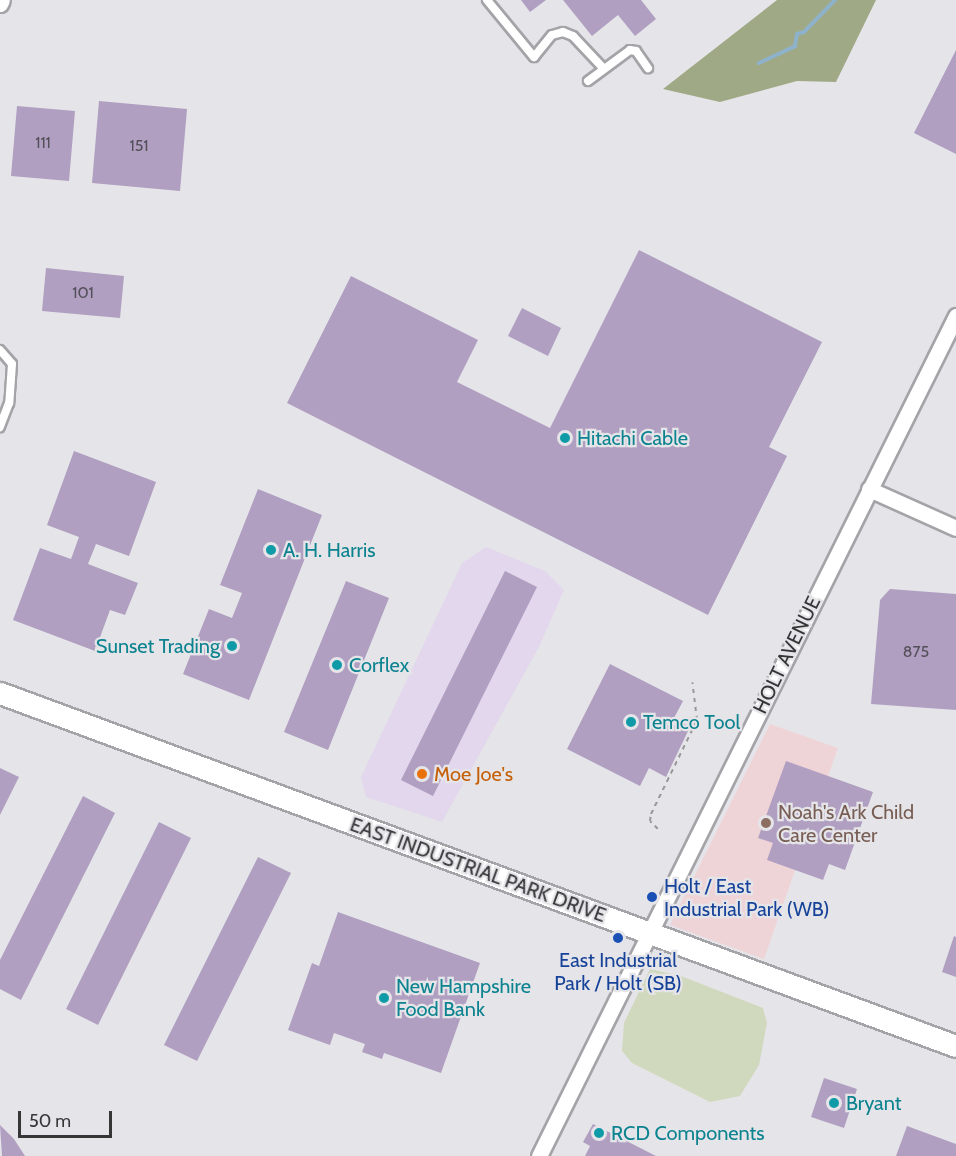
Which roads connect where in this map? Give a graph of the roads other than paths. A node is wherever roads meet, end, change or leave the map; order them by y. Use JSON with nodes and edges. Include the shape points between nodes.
{"nodes":[{"id":1,"x":487,"y":0,"type":"edge"},
{"id":2,"x":648,"y":68,"type":"dead end"},
{"id":3,"x":604,"y":69,"type":"junction"},
{"id":4,"x":588,"y":81,"type":"dead end"},
{"id":5,"x":956,"y":316,"type":"edge"},
{"id":6,"x":0,"y":350,"type":"edge"},
{"id":7,"x":0,"y":427,"type":"edge"},
{"id":8,"x":869,"y":489,"type":"junction"},
{"id":9,"x":956,"y":528,"type":"edge"},
{"id":10,"x":0,"y":693,"type":"edge"},
{"id":11,"x":650,"y":934,"type":"junction"},
{"id":12,"x":956,"y":1046,"type":"edge"},
{"id":13,"x":539,"y":1156,"type":"edge"}],
"edges":[{"from":1,"to":3,"type":"lane","via":[[534,57],[552,35],[563,32],[573,36]]},
{"from":2,"to":3,"type":"lane","via":[[636,51],[630,50]]},
{"from":3,"to":4,"type":"lane"},
{"from":5,"to":8,"type":"street","name":"HOLT AVENUE"},
{"from":6,"to":7,"type":"lane","via":[[12,364],[9,403]]},
{"from":8,"to":9,"type":"street"},
{"from":8,"to":11,"type":"street","name":"HOLT AVENUE"},
{"from":10,"to":11,"type":"street","name":"EAST INDUSTRIAL PARK DRIVE"},
{"from":11,"to":12,"type":"street","name":"EAST INDUSTRIAL PARK DRIVE"},
{"from":11,"to":13,"type":"street","name":"HOLT AVENUE"}]}
